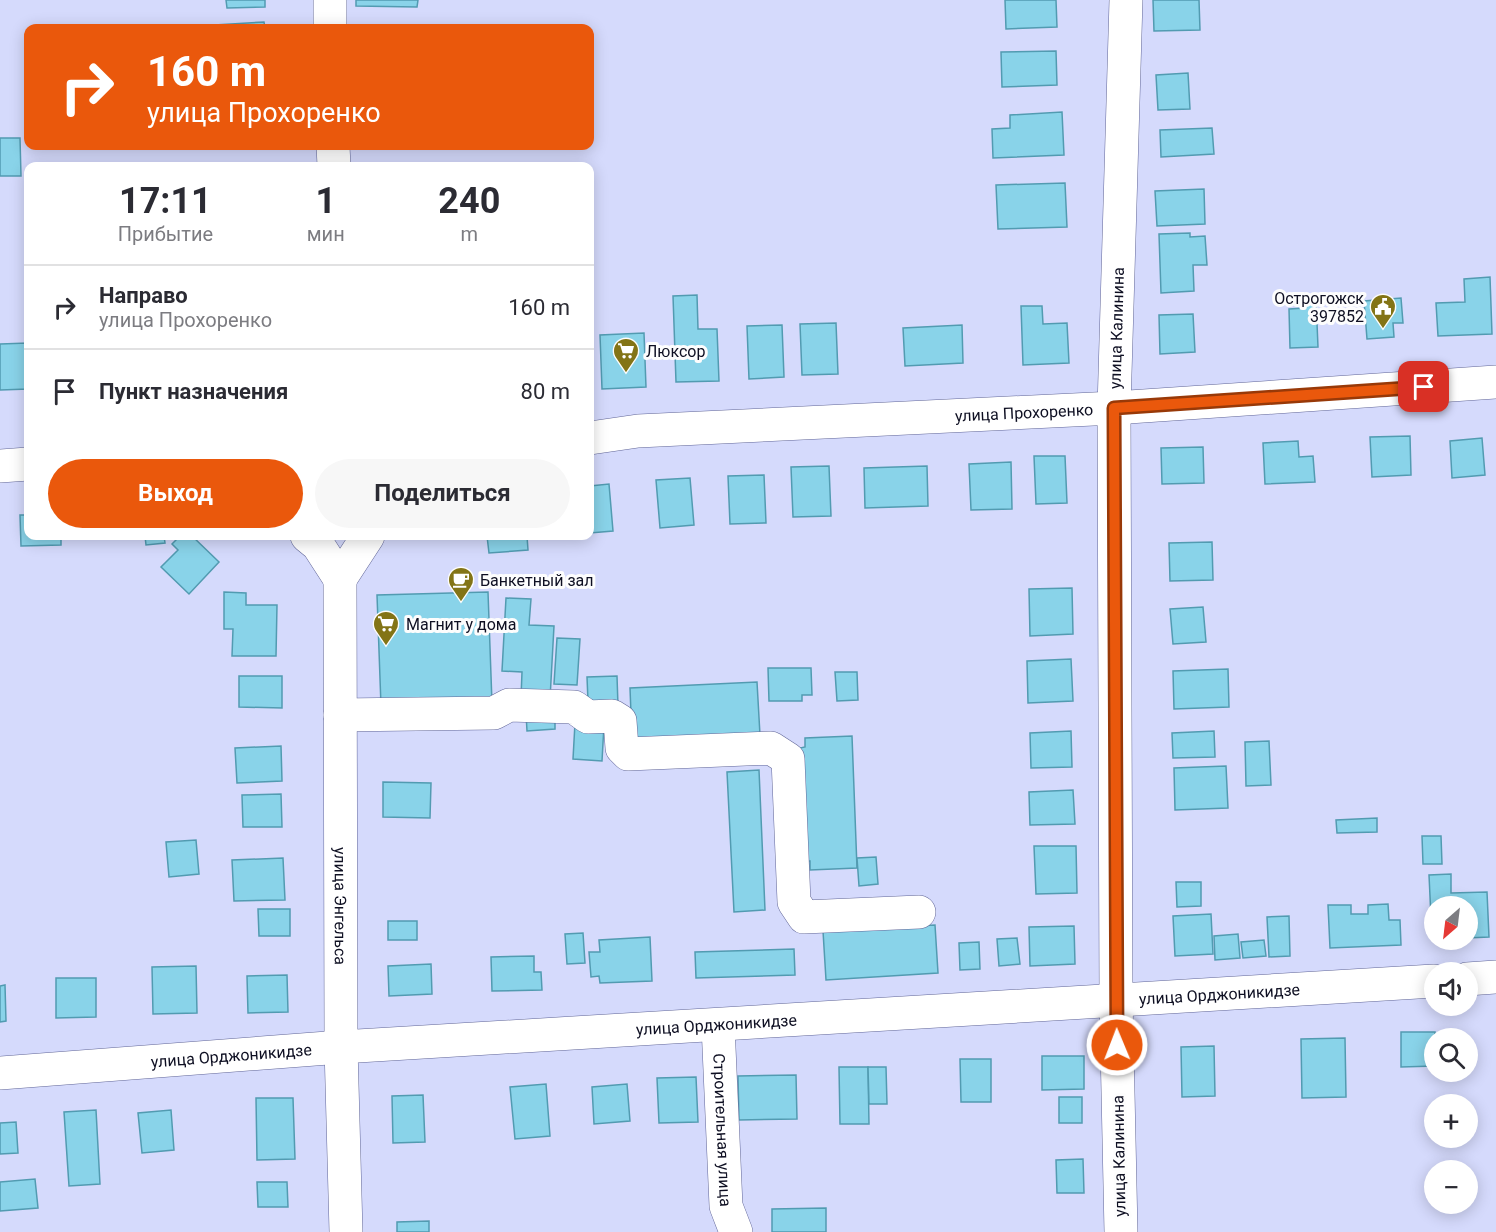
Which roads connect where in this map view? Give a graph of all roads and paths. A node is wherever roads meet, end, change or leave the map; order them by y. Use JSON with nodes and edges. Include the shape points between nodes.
{"nodes":[{"id":1,"x":330,"y":0,"type":"edge"},
{"id":2,"x":1126,"y":0,"type":"edge"},
{"id":3,"x":330,"y":24,"type":"edge"},
{"id":4,"x":1496,"y":382,"type":"edge"},
{"id":5,"x":1114,"y":408,"type":"junction"},
{"id":6,"x":594,"y":437,"type":"edge"},
{"id":7,"x":24,"y":464,"type":"edge"},
{"id":8,"x":0,"y":466,"type":"edge"},
{"id":9,"x":312,"y":540,"type":"edge"},
{"id":10,"x":365,"y":540,"type":"edge"},
{"id":11,"x":340,"y":579,"type":"junction"},
{"id":12,"x":340,"y":715,"type":"junction"},
{"id":13,"x":919,"y":912,"type":"dead end"},
{"id":14,"x":1496,"y":977,"type":"edge"},
{"id":15,"x":1478,"y":978,"type":"edge"},
{"id":16,"x":1424,"y":982,"type":"edge"},
{"id":17,"x":1116,"y":999,"type":"junction"},
{"id":18,"x":718,"y":1024,"type":"junction"},
{"id":19,"x":341,"y":1047,"type":"junction"},
{"id":20,"x":0,"y":1073,"type":"edge"},
{"id":21,"x":346,"y":1232,"type":"edge"},
{"id":22,"x":736,"y":1232,"type":"edge"},
{"id":23,"x":1121,"y":1232,"type":"edge"}],
"edges":[{"from":1,"to":3,"type":"street"},
{"from":2,"to":5,"type":"street","name":"улица Калинина"},
{"from":4,"to":5,"type":"street","name":"улица Прохоренко"},
{"from":5,"to":6,"type":"street","name":"улица Прохоренко","via":[[638,431]]},
{"from":5,"to":17,"type":"street","name":"улица Калинина"},
{"from":7,"to":8,"type":"street"},
{"from":9,"to":11,"type":"street"},
{"from":10,"to":11,"type":"street"},
{"from":11,"to":12,"type":"street","name":"улица Энгельса"},
{"from":12,"to":13,"type":"street","via":[[494,713],[509,705],[574,707],[588,717],[612,716],[620,721],[622,748],[628,754],[771,748],[788,759],[794,902],[804,917]]},
{"from":12,"to":19,"type":"street","name":"улица Энгельса"},
{"from":14,"to":15,"type":"street"},
{"from":16,"to":17,"type":"street","name":"улица Орджоникидзе"},
{"from":17,"to":18,"type":"street","name":"улица Орджоникидзе"},
{"from":17,"to":23,"type":"street","name":"улица Калинина"},
{"from":18,"to":19,"type":"street","name":"улица Орджоникидзе"},
{"from":18,"to":22,"type":"street","name":"Строительная улица","via":[[726,1206]]},
{"from":19,"to":20,"type":"street","name":"улица Орджоникидзе"},
{"from":19,"to":21,"type":"street","name":"улица Энгельса"}]}
